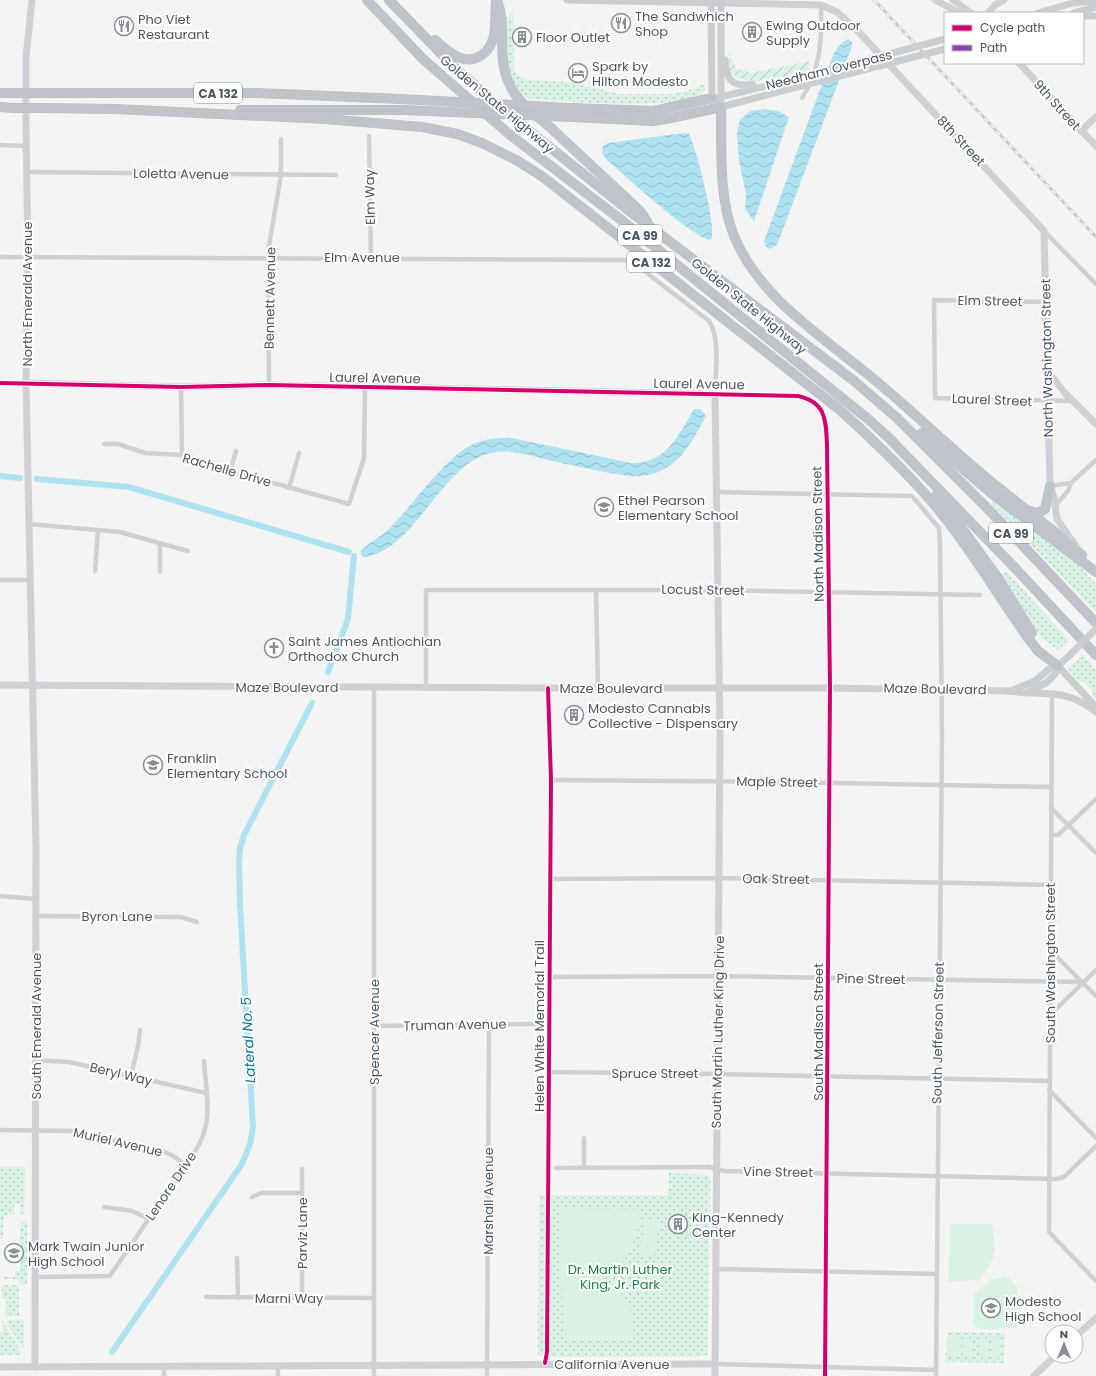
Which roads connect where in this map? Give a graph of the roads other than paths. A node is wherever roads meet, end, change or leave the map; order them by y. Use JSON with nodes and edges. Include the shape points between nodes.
{"nodes":[{"id":1,"x":32,"y":0,"type":"edge"},
{"id":2,"x":367,"y":0,"type":"edge"},
{"id":3,"x":497,"y":0,"type":"edge"},
{"id":4,"x":567,"y":0,"type":"edge"},
{"id":5,"x":591,"y":0,"type":"edge"},
{"id":6,"x":935,"y":0,"type":"edge"},
{"id":7,"x":953,"y":0,"type":"edge"},
{"id":8,"x":1004,"y":0,"type":"edge"},
{"id":9,"x":1096,"y":1,"type":"edge"},
{"id":10,"x":392,"y":3,"type":"edge"},
{"id":11,"x":711,"y":3,"type":"junction"},
{"id":12,"x":722,"y":3,"type":"junction"},
{"id":13,"x":821,"y":5,"type":"junction"},
{"id":14,"x":1096,"y":7,"type":"edge"},
{"id":15,"x":958,"y":12,"type":"edge"},
{"id":16,"x":970,"y":12,"type":"edge"},
{"id":17,"x":989,"y":12,"type":"edge"},
{"id":18,"x":1042,"y":12,"type":"edge"},
{"id":19,"x":1078,"y":12,"type":"edge"},
{"id":20,"x":1084,"y":16,"type":"edge"},
{"id":21,"x":1096,"y":16,"type":"edge"},
{"id":22,"x":944,"y":39,"type":"edge"},
{"id":23,"x":944,"y":49,"type":"edge"},
{"id":24,"x":722,"y":55,"type":"junction"},
{"id":25,"x":1020,"y":64,"type":"edge"},
{"id":26,"x":764,"y":86,"type":"junction"},
{"id":27,"x":0,"y":93,"type":"edge"},
{"id":28,"x":717,"y":98,"type":"junction"},
{"id":29,"x":802,"y":98,"type":"dead end"},
{"id":30,"x":721,"y":107,"type":"junction"},
{"id":31,"x":0,"y":108,"type":"edge"},
{"id":32,"x":115,"y":109,"type":"junction"},
{"id":33,"x":1096,"y":117,"type":"edge"},
{"id":34,"x":1081,"y":131,"type":"junction"},
{"id":35,"x":369,"y":136,"type":"dead end"},
{"id":36,"x":281,"y":139,"type":"dead end"},
{"id":37,"x":0,"y":145,"type":"edge"},
{"id":38,"x":26,"y":146,"type":"junction"},
{"id":39,"x":1096,"y":146,"type":"edge"},
{"id":40,"x":27,"y":172,"type":"junction"},
{"id":41,"x":281,"y":175,"type":"junction"},
{"id":42,"x":336,"y":175,"type":"dead end"},
{"id":43,"x":651,"y":227,"type":"junction"},
{"id":44,"x":1044,"y":231,"type":"junction"},
{"id":45,"x":0,"y":257,"type":"edge"},
{"id":46,"x":28,"y":257,"type":"junction"},
{"id":47,"x":268,"y":257,"type":"junction"},
{"id":48,"x":371,"y":257,"type":"junction"},
{"id":49,"x":1096,"y":284,"type":"edge"},
{"id":50,"x":1045,"y":302,"type":"junction"},
{"id":51,"x":821,"y":356,"type":"junction"},
{"id":52,"x":1047,"y":369,"type":"junction"},
{"id":53,"x":0,"y":383,"type":"edge"},
{"id":54,"x":26,"y":383,"type":"junction"},
{"id":55,"x":269,"y":385,"type":"junction"},
{"id":56,"x":181,"y":387,"type":"junction"},
{"id":57,"x":365,"y":388,"type":"junction"},
{"id":58,"x":715,"y":394,"type":"junction"},
{"id":59,"x":798,"y":396,"type":"joint"},
{"id":60,"x":935,"y":398,"type":"joint"},
{"id":61,"x":1048,"y":401,"type":"junction"},
{"id":62,"x":1074,"y":402,"type":"junction"},
{"id":63,"x":1096,"y":424,"type":"edge"},
{"id":64,"x":104,"y":444,"type":"dead end"},
{"id":65,"x":236,"y":451,"type":"dead end"},
{"id":66,"x":299,"y":453,"type":"dead end"},
{"id":67,"x":182,"y":455,"type":"junction"},
{"id":68,"x":1096,"y":460,"type":"edge"},
{"id":69,"x":917,"y":467,"type":"junction"},
{"id":70,"x":230,"y":471,"type":"junction"},
{"id":71,"x":1071,"y":483,"type":"junction"},
{"id":72,"x":1050,"y":486,"type":"junction"},
{"id":73,"x":289,"y":488,"type":"junction"},
{"id":74,"x":717,"y":492,"type":"junction"},
{"id":75,"x":827,"y":494,"type":"junction"},
{"id":76,"x":1030,"y":511,"type":"junction"},
{"id":77,"x":1054,"y":511,"type":"junction"},
{"id":78,"x":29,"y":524,"type":"junction"},
{"id":79,"x":98,"y":530,"type":"junction"},
{"id":80,"x":160,"y":543,"type":"junction"},
{"id":81,"x":188,"y":552,"type":"dead end"},
{"id":82,"x":1082,"y":555,"type":"junction"},
{"id":83,"x":95,"y":571,"type":"dead end"},
{"id":84,"x":1096,"y":571,"type":"edge"},
{"id":85,"x":160,"y":572,"type":"dead end"},
{"id":86,"x":0,"y":580,"type":"edge"},
{"id":87,"x":30,"y":580,"type":"junction"},
{"id":88,"x":596,"y":590,"type":"junction"},
{"id":89,"x":719,"y":590,"type":"junction"},
{"id":90,"x":829,"y":592,"type":"junction"},
{"id":91,"x":940,"y":594,"type":"junction"},
{"id":92,"x":980,"y":595,"type":"dead end"},
{"id":93,"x":1060,"y":617,"type":"junction"},
{"id":94,"x":1096,"y":623,"type":"edge"},
{"id":95,"x":1096,"y":629,"type":"edge"},
{"id":96,"x":1096,"y":655,"type":"edge"},
{"id":97,"x":1096,"y":663,"type":"edge"},
{"id":98,"x":1058,"y":666,"type":"junction"},
{"id":99,"x":0,"y":685,"type":"edge"},
{"id":100,"x":33,"y":685,"type":"junction"},
{"id":101,"x":374,"y":687,"type":"junction"},
{"id":102,"x":426,"y":687,"type":"junction"},
{"id":103,"x":598,"y":688,"type":"junction"},
{"id":104,"x":720,"y":688,"type":"junction"},
{"id":105,"x":830,"y":688,"type":"junction"},
{"id":106,"x":941,"y":689,"type":"junction"},
{"id":107,"x":1008,"y":691,"type":"junction"},
{"id":108,"x":1028,"y":692,"type":"junction"},
{"id":109,"x":1052,"y":694,"type":"junction"},
{"id":110,"x":1096,"y":707,"type":"edge"},
{"id":111,"x":1096,"y":712,"type":"edge"},
{"id":112,"x":551,"y":780,"type":"dead end"},
{"id":113,"x":719,"y":781,"type":"junction"},
{"id":114,"x":830,"y":783,"type":"junction"},
{"id":115,"x":941,"y":784,"type":"junction"},
{"id":116,"x":1051,"y":787,"type":"junction"},
{"id":117,"x":1096,"y":799,"type":"edge"},
{"id":118,"x":1051,"y":808,"type":"junction"},
{"id":119,"x":1069,"y":825,"type":"junction"},
{"id":120,"x":1051,"y":835,"type":"junction"},
{"id":121,"x":1096,"y":854,"type":"edge"},
{"id":122,"x":720,"y":878,"type":"junction"},
{"id":123,"x":550,"y":879,"type":"dead end"},
{"id":124,"x":829,"y":880,"type":"junction"},
{"id":125,"x":940,"y":882,"type":"junction"},
{"id":126,"x":1050,"y":885,"type":"junction"},
{"id":127,"x":0,"y":896,"type":"edge"},
{"id":128,"x":36,"y":899,"type":"junction"},
{"id":129,"x":36,"y":916,"type":"junction"},
{"id":130,"x":197,"y":922,"type":"dead end"},
{"id":131,"x":1050,"y":950,"type":"junction"},
{"id":132,"x":1096,"y":970,"type":"edge"},
{"id":133,"x":718,"y":976,"type":"junction"},
{"id":134,"x":549,"y":977,"type":"dead end"},
{"id":135,"x":828,"y":979,"type":"junction"},
{"id":136,"x":939,"y":980,"type":"junction"},
{"id":137,"x":1050,"y":982,"type":"junction"},
{"id":138,"x":1083,"y":982,"type":"junction"},
{"id":139,"x":1096,"y":996,"type":"edge"},
{"id":140,"x":1049,"y":1016,"type":"junction"},
{"id":141,"x":536,"y":1024,"type":"dead end"},
{"id":142,"x":488,"y":1025,"type":"junction"},
{"id":143,"x":374,"y":1026,"type":"junction"},
{"id":144,"x":140,"y":1030,"type":"dead end"},
{"id":145,"x":34,"y":1060,"type":"junction"},
{"id":146,"x":204,"y":1061,"type":"dead end"},
{"id":147,"x":548,"y":1072,"type":"dead end"},
{"id":148,"x":717,"y":1074,"type":"junction"},
{"id":149,"x":131,"y":1076,"type":"junction"},
{"id":150,"x":827,"y":1076,"type":"junction"},
{"id":151,"x":938,"y":1078,"type":"junction"},
{"id":152,"x":1049,"y":1080,"type":"junction"},
{"id":153,"x":1049,"y":1090,"type":"junction"},
{"id":154,"x":206,"y":1093,"type":"junction"},
{"id":155,"x":0,"y":1130,"type":"edge"},
{"id":156,"x":35,"y":1130,"type":"junction"},
{"id":157,"x":584,"y":1138,"type":"dead end"},
{"id":158,"x":1096,"y":1138,"type":"edge"},
{"id":159,"x":1096,"y":1146,"type":"edge"},
{"id":160,"x":185,"y":1165,"type":"junction"},
{"id":161,"x":556,"y":1168,"type":"dead end"},
{"id":162,"x":584,"y":1168,"type":"junction"},
{"id":163,"x":302,"y":1169,"type":"dead end"},
{"id":164,"x":717,"y":1169,"type":"junction"},
{"id":165,"x":826,"y":1173,"type":"junction"},
{"id":166,"x":937,"y":1176,"type":"junction"},
{"id":167,"x":1049,"y":1179,"type":"junction"},
{"id":168,"x":302,"y":1193,"type":"junction"},
{"id":169,"x":252,"y":1197,"type":"dead end"},
{"id":170,"x":104,"y":1207,"type":"dead end"},
{"id":171,"x":149,"y":1219,"type":"junction"},
{"id":172,"x":237,"y":1258,"type":"dead end"},
{"id":173,"x":716,"y":1269,"type":"junction"},
{"id":174,"x":826,"y":1272,"type":"junction"},
{"id":175,"x":936,"y":1274,"type":"junction"},
{"id":176,"x":35,"y":1277,"type":"junction"},
{"id":177,"x":1096,"y":1280,"type":"edge"},
{"id":178,"x":206,"y":1297,"type":"dead end"},
{"id":179,"x":238,"y":1298,"type":"junction"},
{"id":180,"x":302,"y":1298,"type":"junction"},
{"id":181,"x":373,"y":1298,"type":"junction"},
{"id":182,"x":1096,"y":1318,"type":"edge"},
{"id":183,"x":1084,"y":1329,"type":"edge"},
{"id":184,"x":486,"y":1364,"type":"junction"},
{"id":185,"x":715,"y":1364,"type":"junction"},
{"id":186,"x":1047,"y":1364,"type":"edge"},
{"id":187,"x":278,"y":1366,"type":"junction"},
{"id":188,"x":373,"y":1366,"type":"junction"},
{"id":189,"x":0,"y":1367,"type":"edge"},
{"id":190,"x":35,"y":1367,"type":"junction"},
{"id":191,"x":164,"y":1367,"type":"junction"},
{"id":192,"x":825,"y":1367,"type":"junction"},
{"id":193,"x":936,"y":1370,"type":"junction"},
{"id":194,"x":164,"y":1376,"type":"edge"},
{"id":195,"x":278,"y":1376,"type":"edge"},
{"id":196,"x":374,"y":1376,"type":"edge"},
{"id":197,"x":487,"y":1376,"type":"edge"},
{"id":198,"x":715,"y":1376,"type":"edge"},
{"id":199,"x":825,"y":1376,"type":"edge"},
{"id":200,"x":936,"y":1376,"type":"edge"},
{"id":201,"x":1034,"y":1376,"type":"edge"}],
"edges":[{"from":1,"to":38,"type":"street","name":"North Emerald Avenue","via":[[26,57]]},
{"from":2,"to":69,"type":"highway","name":"Golden State Highway","number":"CA 99","via":[[423,59],[491,119],[849,403]]},
{"from":3,"to":10,"type":"highway","via":[[490,47],[484,54],[468,59],[446,49]]},
{"from":3,"to":43,"type":"highway","via":[[502,14],[502,61],[507,81],[514,92],[526,107],[640,211]]},
{"from":4,"to":5,"type":"main road"},
{"from":5,"to":11,"type":"main road"},
{"from":6,"to":15,"type":"street"},
{"from":7,"to":16,"type":"street"},
{"from":8,"to":17,"type":"street"},
{"from":9,"to":18,"type":"main road","via":[[1073,3]]},
{"from":10,"to":43,"type":"highway","name":"Golden State Highway","number":"CA 99","via":[[455,68],[497,105]]},
{"from":11,"to":12,"type":"main road"},
{"from":11,"to":28,"type":"main road"},
{"from":12,"to":13,"type":"street"},
{"from":12,"to":24,"type":"main road"},
{"from":13,"to":29,"type":"street","via":[[820,53]]},
{"from":13,"to":44,"type":"street","name":"8th Street","via":[[838,12],[852,25]]},
{"from":14,"to":19,"type":"main road"},
{"from":20,"to":21,"type":"main road"},
{"from":22,"to":26,"type":"main road","name":"Needham Overpass","bridge":true},
{"from":23,"to":30,"type":"main road","name":"Needham Overpass","bridge":true},
{"from":24,"to":26,"type":"main road","via":[[725,59],[726,73],[734,83],[742,86]]},
{"from":24,"to":28,"type":"main road"},
{"from":25,"to":34,"type":"street","name":"9th Street"},
{"from":26,"to":28,"type":"main road","name":"Needham Overpass"},
{"from":27,"to":28,"type":"highway","number":"CA 132","bridge":true,"via":[[257,93],[648,111]]},
{"from":28,"to":30,"type":"main road"},
{"from":30,"to":32,"type":"highway","bridge":true,"via":[[653,121],[403,110]]},
{"from":30,"to":76,"type":"highway","via":[[723,180],[729,219],[737,243],[761,283],[974,468]]},
{"from":31,"to":32,"type":"highway","number":"CA 132","bridge":true},
{"from":32,"to":98,"type":"highway","number":"CA 132","via":[[326,119],[422,127],[470,138],[518,161],[555,186],[840,410],[869,437],[933,502],[1028,638],[1038,651]]},
{"from":33,"to":34,"type":"street"},
{"from":34,"to":39,"type":"street","name":"9th Street"},
{"from":35,"to":48,"type":"street","name":"Elm Way"},
{"from":36,"to":41,"type":"street","name":"Bennett Avenue"},
{"from":37,"to":38,"type":"street"},
{"from":38,"to":40,"type":"street","name":"North Emerald Avenue"},
{"from":40,"to":41,"type":"street","name":"Loletta Avenue"},
{"from":40,"to":46,"type":"street","name":"North Emerald Avenue"},
{"from":41,"to":42,"type":"street","name":"Loletta Avenue"},
{"from":41,"to":47,"type":"street","name":"Bennett Avenue"},
{"from":43,"to":51,"type":"highway","name":"Golden State Highway","number":"CA 99"},
{"from":44,"to":49,"type":"street","name":"8th Street"},
{"from":44,"to":50,"type":"street","name":"North Washington Street"},
{"from":45,"to":46,"type":"street","name":"Elm Avenue"},
{"from":46,"to":47,"type":"street","name":"Elm Avenue"},
{"from":46,"to":54,"type":"street","name":"North Emerald Avenue"},
{"from":47,"to":48,"type":"street","name":"Elm Avenue"},
{"from":47,"to":55,"type":"street","name":"Bennett Avenue"},
{"from":48,"to":58,"type":"street","name":"Elm Avenue","via":[[624,260],[634,264],[712,326],[715,335]]},
{"from":50,"to":52,"type":"street","name":"North Washington Street"},
{"from":50,"to":60,"type":"street","name":"Elm Street","via":[[934,300]]},
{"from":51,"to":84,"type":"highway","via":[[867,384],[991,493]]},
{"from":51,"to":94,"type":"highway","name":"Golden State Highway","number":"CA 99","via":[[876,399],[924,443]]},
{"from":52,"to":61,"type":"street","name":"North Washington Street"},
{"from":52,"to":62,"type":"street"},
{"from":53,"to":54,"type":"street","name":"Laurel Avenue"},
{"from":54,"to":56,"type":"street","name":"Laurel Avenue"},
{"from":54,"to":78,"type":"street","name":"North Emerald Avenue"},
{"from":55,"to":56,"type":"street","name":"Laurel Avenue"},
{"from":55,"to":57,"type":"street","name":"Laurel Avenue"},
{"from":56,"to":67,"type":"street"},
{"from":57,"to":58,"type":"street","name":"Laurel Avenue"},
{"from":57,"to":73,"type":"street","name":"Rachelle Drive","via":[[364,458],[349,504]]},
{"from":58,"to":59,"type":"street","name":"Laurel Avenue"},
{"from":58,"to":74,"type":"street","name":"South Martin Luther King Drive"},
{"from":59,"to":75,"type":"street","name":"North Madison Street","via":[[823,411],[826,418]]},
{"from":60,"to":61,"type":"street","name":"Laurel Street"},
{"from":61,"to":62,"type":"street","name":"Laurel Street"},
{"from":61,"to":72,"type":"street","name":"North Washington Street"},
{"from":62,"to":63,"type":"street"},
{"from":64,"to":67,"type":"street","name":"Rachelle Drive","via":[[118,444],[145,453]]},
{"from":65,"to":70,"type":"street"},
{"from":66,"to":73,"type":"street"},
{"from":67,"to":70,"type":"street","name":"Rachelle Drive"},
{"from":68,"to":71,"type":"street"},
{"from":69,"to":93,"type":"highway","name":"Golden State Highway","number":"CA 99","via":[[1025,577]]},
{"from":69,"to":98,"type":"highway","via":[[989,566],[1032,634]]},
{"from":70,"to":73,"type":"street","name":"Rachelle Drive"},
{"from":71,"to":72,"type":"street"},
{"from":71,"to":77,"type":"street"},
{"from":72,"to":76,"type":"highway","via":[[1043,511]]},
{"from":72,"to":77,"type":"street","name":"North Washington Street","via":[[1054,497]]},
{"from":74,"to":75,"type":"street"},
{"from":74,"to":89,"type":"street","name":"South Martin Luther King Drive"},
{"from":75,"to":90,"type":"street","name":"North Madison Street"},
{"from":75,"to":91,"type":"street","name":"South Jefferson Street","via":[[912,496],[939,528]]},
{"from":76,"to":82,"type":"highway"},
{"from":77,"to":82,"type":"street","name":"North Washington Street","via":[[1059,524]]},
{"from":78,"to":79,"type":"street"},
{"from":78,"to":87,"type":"street","name":"North Emerald Avenue"},
{"from":79,"to":80,"type":"street","via":[[120,532]]},
{"from":79,"to":83,"type":"street"},
{"from":80,"to":81,"type":"street"},
{"from":80,"to":85,"type":"street"},
{"from":82,"to":84,"type":"main road"},
{"from":86,"to":87,"type":"street"},
{"from":87,"to":100,"type":"street","name":"North Emerald Avenue"},
{"from":88,"to":89,"type":"street","name":"Locust Street"},
{"from":88,"to":102,"type":"street","name":"Locust Street","via":[[426,590]]},
{"from":88,"to":103,"type":"street"},
{"from":89,"to":90,"type":"street","name":"Locust Street"},
{"from":89,"to":104,"type":"street","name":"South Martin Luther King Drive"},
{"from":90,"to":91,"type":"street","name":"Locust Street"},
{"from":90,"to":105,"type":"street","name":"North Madison Street"},
{"from":91,"to":92,"type":"street","name":"Locust Street"},
{"from":91,"to":106,"type":"street","name":"South Jefferson Street"},
{"from":93,"to":96,"type":"highway","name":"Golden State Highway","number":"CA 99"},
{"from":93,"to":97,"type":"highway"},
{"from":95,"to":98,"type":"main road","bridge":true},
{"from":98,"to":107,"type":"main road","via":[[1049,669],[1029,684]]},
{"from":98,"to":108,"type":"main road","via":[[1055,674],[1046,683]]},
{"from":98,"to":110,"type":"main road"},
{"from":99,"to":100,"type":"street","name":"Maze Boulevard"},
{"from":100,"to":101,"type":"street","name":"Maze Boulevard"},
{"from":100,"to":128,"type":"street","name":"South Emerald Avenue"},
{"from":101,"to":102,"type":"street","name":"Maze Boulevard"},
{"from":101,"to":143,"type":"street","name":"Spencer Avenue"},
{"from":102,"to":103,"type":"street","name":"Maze Boulevard"},
{"from":103,"to":104,"type":"street","name":"Maze Boulevard"},
{"from":104,"to":105,"type":"street","name":"Maze Boulevard"},
{"from":104,"to":113,"type":"street","name":"South Martin Luther King Drive"},
{"from":105,"to":106,"type":"street","name":"Maze Boulevard"},
{"from":105,"to":114,"type":"street","name":"South Madison Street"},
{"from":106,"to":107,"type":"street","name":"Maze Boulevard"},
{"from":106,"to":115,"type":"street","name":"South Jefferson Street"},
{"from":107,"to":108,"type":"main road","name":"Maze Boulevard"},
{"from":108,"to":109,"type":"main road","name":"Maze Boulevard"},
{"from":109,"to":111,"type":"main road","name":"Maze Boulevard","via":[[1075,698]]},
{"from":109,"to":116,"type":"street","name":"South Washington Street"},
{"from":112,"to":113,"type":"street","name":"Maple Street"},
{"from":113,"to":114,"type":"street","name":"Maple Street"},
{"from":113,"to":122,"type":"street","name":"South Martin Luther King Drive"},
{"from":114,"to":115,"type":"street","name":"Maple Street"},
{"from":114,"to":124,"type":"street","name":"South Madison Street"},
{"from":115,"to":116,"type":"street","name":"Maple Street"},
{"from":115,"to":125,"type":"street","name":"South Jefferson Street"},
{"from":116,"to":118,"type":"street","name":"South Washington Street"},
{"from":117,"to":119,"type":"street"},
{"from":118,"to":119,"type":"street"},
{"from":118,"to":120,"type":"street","name":"South Washington Street"},
{"from":119,"to":120,"type":"street","via":[[1058,835]]},
{"from":119,"to":121,"type":"street"},
{"from":120,"to":126,"type":"street","name":"South Washington Street"},
{"from":122,"to":123,"type":"street","name":"Oak Street"},
{"from":122,"to":124,"type":"street","name":"Oak Street"},
{"from":122,"to":133,"type":"street","name":"South Martin Luther King Drive"},
{"from":124,"to":125,"type":"street","name":"Oak Street"},
{"from":124,"to":135,"type":"street","name":"South Madison Street"},
{"from":125,"to":126,"type":"street","name":"Oak Street"},
{"from":125,"to":136,"type":"street","name":"South Jefferson Street"},
{"from":126,"to":131,"type":"street","name":"South Washington Street"},
{"from":127,"to":128,"type":"street"},
{"from":128,"to":129,"type":"street","name":"South Emerald Avenue"},
{"from":129,"to":130,"type":"street","name":"Byron Lane","via":[[181,917]]},
{"from":129,"to":145,"type":"street","name":"South Emerald Avenue"},
{"from":131,"to":137,"type":"street","name":"South Washington Street"},
{"from":131,"to":138,"type":"street"},
{"from":132,"to":138,"type":"street"},
{"from":133,"to":134,"type":"street","name":"Pine Street"},
{"from":133,"to":135,"type":"street","name":"Pine Street"},
{"from":133,"to":148,"type":"street","name":"South Martin Luther King Drive"},
{"from":135,"to":136,"type":"street","name":"Pine Street"},
{"from":135,"to":150,"type":"street","name":"South Madison Street"},
{"from":136,"to":137,"type":"street","name":"Pine Street"},
{"from":136,"to":151,"type":"street","name":"South Jefferson Street"},
{"from":137,"to":138,"type":"street","name":"Pine Street"},
{"from":137,"to":140,"type":"street","name":"South Washington Street"},
{"from":138,"to":139,"type":"street"},
{"from":138,"to":140,"type":"street"},
{"from":140,"to":152,"type":"street","name":"South Washington Street"},
{"from":141,"to":142,"type":"street","name":"Truman Avenue"},
{"from":142,"to":143,"type":"street","name":"Truman Avenue"},
{"from":142,"to":184,"type":"street","name":"Marshall Avenue"},
{"from":143,"to":181,"type":"street","name":"Spencer Avenue"},
{"from":144,"to":149,"type":"street"},
{"from":145,"to":149,"type":"street","name":"Beryl Way","via":[[69,1062]]},
{"from":145,"to":156,"type":"street","name":"South Emerald Avenue"},
{"from":146,"to":154,"type":"street","name":"Lenore Drive"},
{"from":147,"to":148,"type":"street","name":"Spruce Street"},
{"from":148,"to":150,"type":"street","name":"Spruce Street"},
{"from":148,"to":164,"type":"street","name":"South Martin Luther King Drive"},
{"from":149,"to":154,"type":"street","name":"Beryl Way"},
{"from":150,"to":151,"type":"street","name":"Spruce Street"},
{"from":150,"to":165,"type":"street","name":"South Madison Street"},
{"from":151,"to":152,"type":"street","name":"Spruce Street"},
{"from":151,"to":166,"type":"street","name":"South Jefferson Street"},
{"from":152,"to":153,"type":"street","name":"South Washington Street"},
{"from":153,"to":158,"type":"street"},
{"from":153,"to":167,"type":"street","name":"South Washington Street"},
{"from":154,"to":160,"type":"street","name":"Lenore Drive","via":[[208,1117],[204,1137]]},
{"from":155,"to":156,"type":"street","name":"Muriel Avenue"},
{"from":156,"to":160,"type":"street","name":"Muriel Avenue","via":[[76,1131],[165,1152]]},
{"from":156,"to":176,"type":"street","name":"South Emerald Avenue"},
{"from":157,"to":162,"type":"street"},
{"from":159,"to":167,"type":"street","name":"Vine Street","via":[[1064,1177]]},
{"from":160,"to":171,"type":"street","name":"Lenore Drive"},
{"from":161,"to":162,"type":"street","name":"Vine Street"},
{"from":162,"to":164,"type":"street","name":"Vine Street"},
{"from":163,"to":168,"type":"street","name":"Parviz Lane"},
{"from":164,"to":165,"type":"street","name":"Vine Street"},
{"from":164,"to":173,"type":"street","name":"South Martin Luther King Drive"},
{"from":165,"to":166,"type":"street","name":"Vine Street"},
{"from":165,"to":174,"type":"street","name":"South Madison Street"},
{"from":166,"to":167,"type":"street","name":"Vine Street"},
{"from":166,"to":175,"type":"street","name":"South Jefferson Street"},
{"from":167,"to":177,"type":"street","name":"South Washington Street","via":[[1049,1232]]},
{"from":168,"to":169,"type":"street","via":[[261,1193]]},
{"from":168,"to":180,"type":"street","name":"Parviz Lane"},
{"from":170,"to":171,"type":"street","via":[[132,1211]]},
{"from":171,"to":176,"type":"street","name":"Lenore Drive","via":[[110,1276]]},
{"from":172,"to":179,"type":"street"},
{"from":173,"to":174,"type":"street"},
{"from":173,"to":185,"type":"street","name":"South Martin Luther King Drive"},
{"from":174,"to":175,"type":"street"},
{"from":174,"to":192,"type":"street","name":"South Madison Street"},
{"from":175,"to":193,"type":"street","name":"South Jefferson Street"},
{"from":176,"to":190,"type":"street","name":"South Emerald Avenue"},
{"from":178,"to":179,"type":"street","name":"Marni Way"},
{"from":179,"to":180,"type":"street","name":"Marni Way"},
{"from":180,"to":181,"type":"street","name":"Marni Way"},
{"from":181,"to":188,"type":"street","name":"Spencer Avenue"},
{"from":182,"to":183,"type":"street"},
{"from":184,"to":185,"type":"street","name":"California Avenue"},
{"from":184,"to":188,"type":"street","name":"California Avenue"},
{"from":184,"to":197,"type":"street","name":"Marshall Avenue"},
{"from":185,"to":192,"type":"street","name":"California Avenue"},
{"from":185,"to":198,"type":"street","name":"South Martin Luther King Drive"},
{"from":186,"to":201,"type":"street"},
{"from":187,"to":188,"type":"street","name":"California Avenue"},
{"from":187,"to":191,"type":"street","name":"California Avenue"},
{"from":187,"to":195,"type":"street"},
{"from":188,"to":196,"type":"street","name":"Spencer Avenue"},
{"from":189,"to":190,"type":"street","name":"California Avenue"},
{"from":190,"to":191,"type":"street","name":"California Avenue"},
{"from":191,"to":194,"type":"street"},
{"from":192,"to":193,"type":"street","name":"California Avenue"},
{"from":192,"to":199,"type":"street","name":"South Madison Street"},
{"from":193,"to":200,"type":"street","name":"South Jefferson Street"}]}
